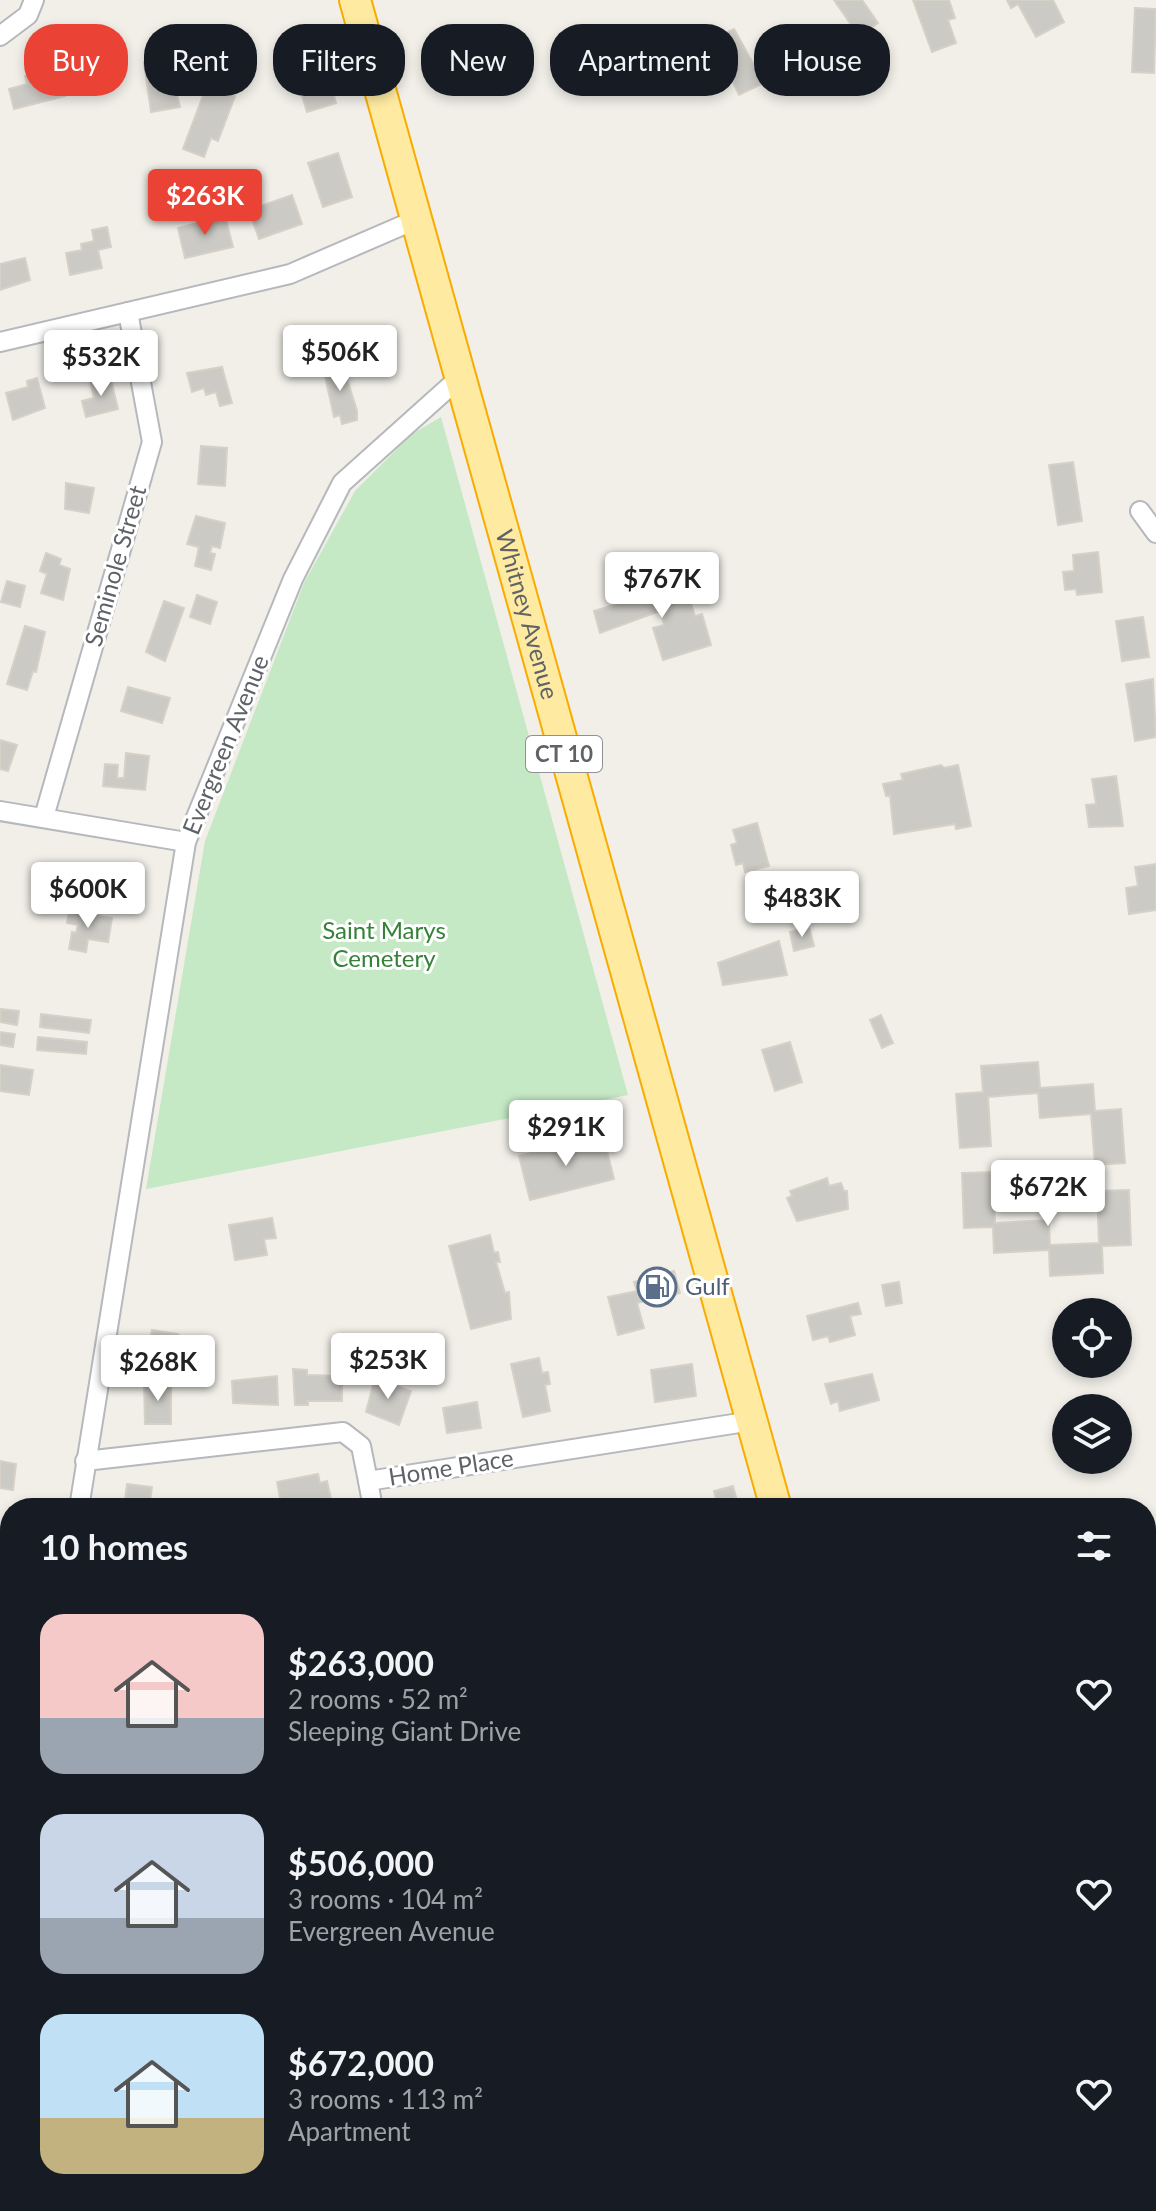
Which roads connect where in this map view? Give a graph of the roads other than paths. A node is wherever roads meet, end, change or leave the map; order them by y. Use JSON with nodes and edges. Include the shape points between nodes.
{"nodes":[{"id":1,"x":34,"y":0,"type":"edge"},
{"id":2,"x":355,"y":0,"type":"edge"},
{"id":3,"x":0,"y":36,"type":"edge"},
{"id":4,"x":415,"y":220,"type":"junction"},
{"id":5,"x":128,"y":312,"type":"junction"},
{"id":6,"x":0,"y":342,"type":"edge"},
{"id":7,"x":458,"y":379,"type":"junction"},
{"id":8,"x":1140,"y":511,"type":"dead end"},
{"id":9,"x":1156,"y":533,"type":"edge"},
{"id":10,"x":0,"y":811,"type":"edge"},
{"id":11,"x":44,"y":817,"type":"junction"},
{"id":12,"x":186,"y":842,"type":"junction"},
{"id":13,"x":752,"y":1421,"type":"junction"},
{"id":14,"x":85,"y":1461,"type":"junction"},
{"id":15,"x":368,"y":1481,"type":"junction"},
{"id":16,"x":80,"y":1498,"type":"edge"},
{"id":17,"x":371,"y":1498,"type":"edge"},
{"id":18,"x":773,"y":1498,"type":"edge"}],
"edges":[{"from":1,"to":3,"type":"street","via":[[28,15]]},
{"from":2,"to":4,"type":"highway","name":"Whitney Avenue","number":"CT 10"},
{"from":4,"to":5,"type":"street","via":[[290,274]]},
{"from":4,"to":7,"type":"highway","name":"Whitney Avenue","number":"CT 10"},
{"from":5,"to":6,"type":"street"},
{"from":5,"to":11,"type":"street","name":"Seminole Street","via":[[152,442]]},
{"from":7,"to":12,"type":"street","name":"Evergreen Avenue","via":[[342,483],[293,579]]},
{"from":7,"to":13,"type":"highway","name":"Whitney Avenue","number":"CT 10"},
{"from":8,"to":9,"type":"street"},
{"from":10,"to":11,"type":"street"},
{"from":11,"to":12,"type":"street"},
{"from":12,"to":14,"type":"street","name":"Evergreen Avenue"},
{"from":13,"to":15,"type":"street","name":"Home Place"},
{"from":13,"to":18,"type":"highway","name":"Whitney Avenue","number":"CT 10"},
{"from":14,"to":15,"type":"street","name":"Home Place","via":[[343,1432],[361,1446]]},
{"from":14,"to":16,"type":"street","name":"Evergreen Avenue"},
{"from":15,"to":17,"type":"street"}]}
